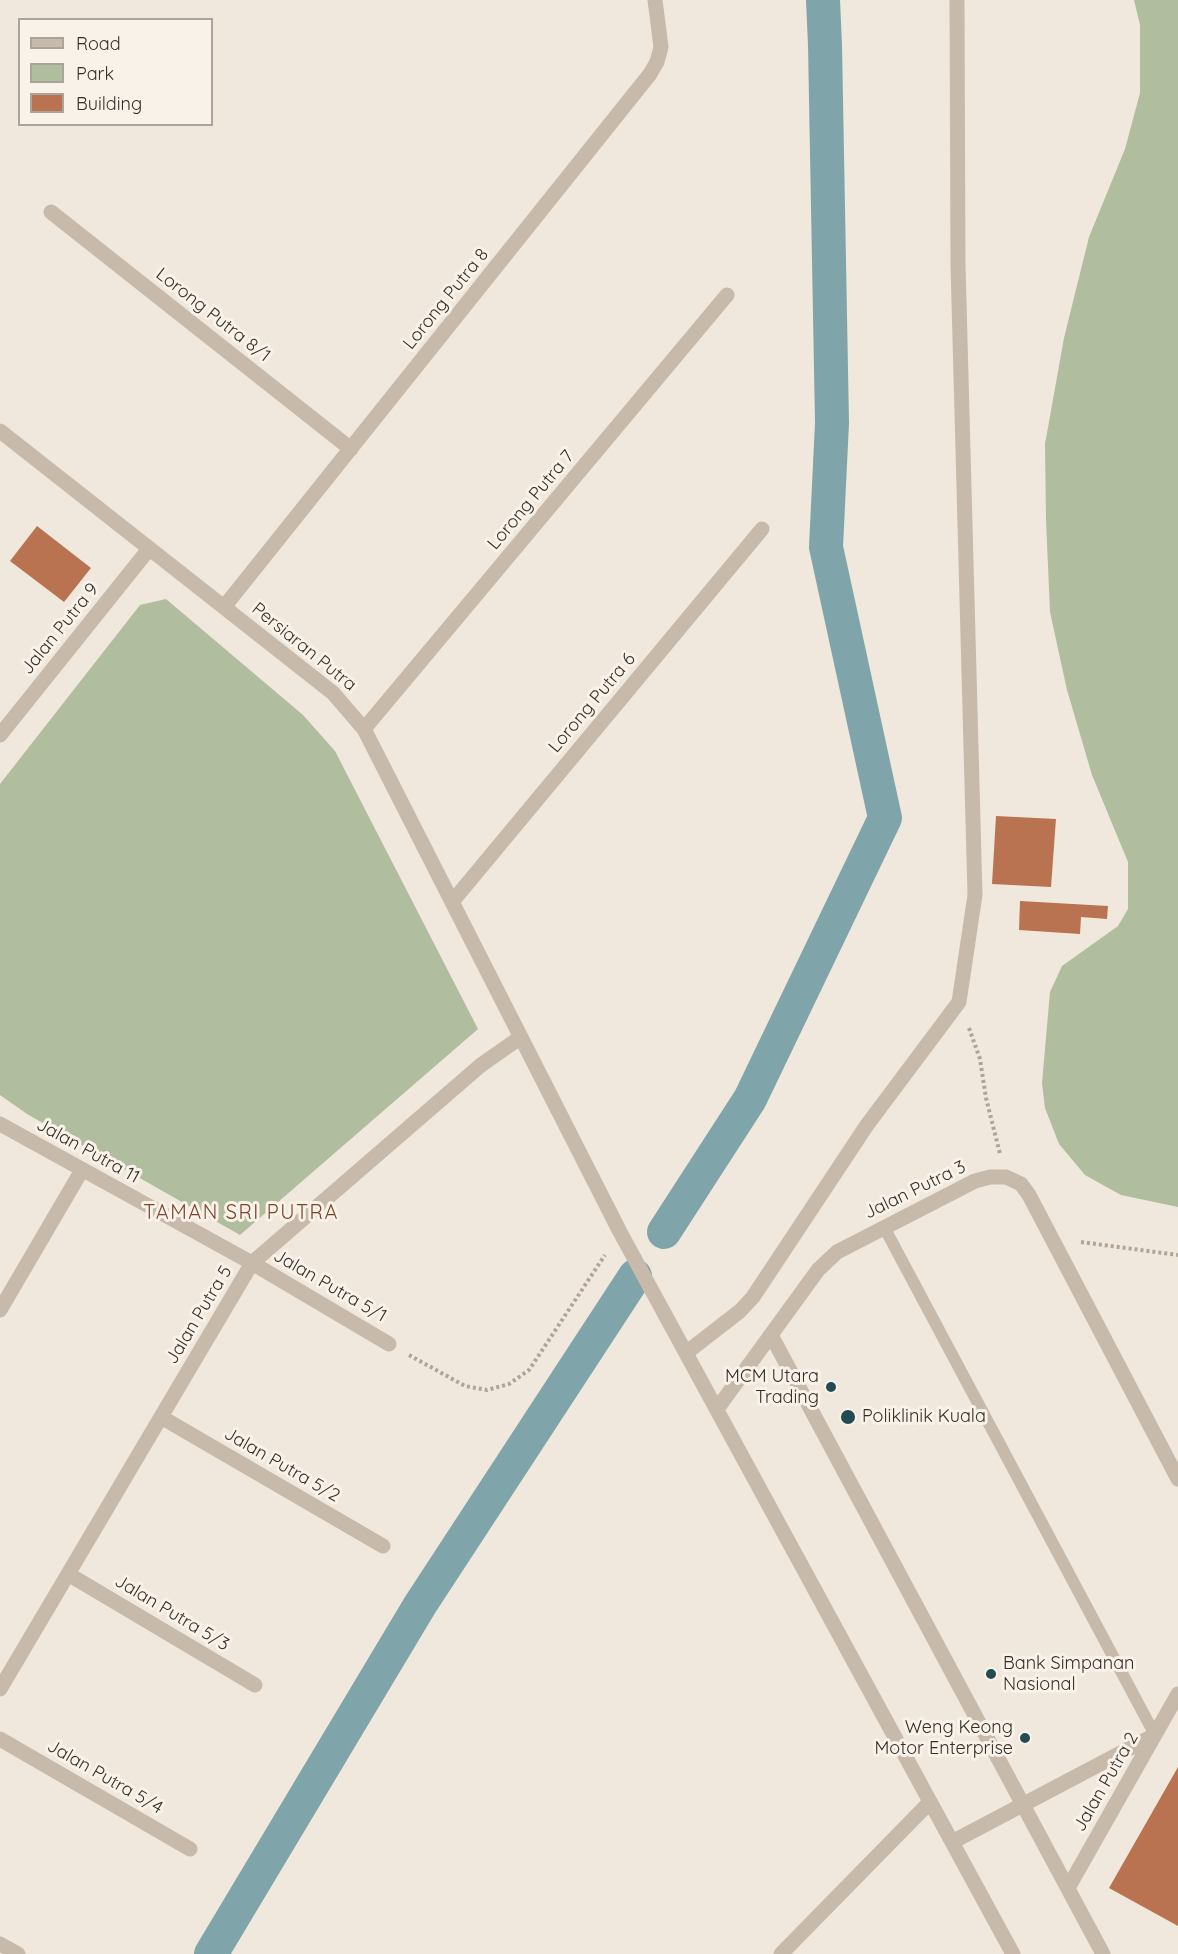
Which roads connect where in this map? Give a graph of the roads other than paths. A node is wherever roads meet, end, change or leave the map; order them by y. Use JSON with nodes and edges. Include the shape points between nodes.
{"nodes":[{"id":1,"x":656,"y":0,"type":"edge"},
{"id":2,"x":957,"y":0,"type":"edge"},
{"id":3,"x":51,"y":212,"type":"dead end"},
{"id":4,"x":728,"y":295,"type":"dead end"},
{"id":5,"x":0,"y":431,"type":"edge"},
{"id":6,"x":351,"y":449,"type":"junction"},
{"id":7,"x":762,"y":529,"type":"dead end"},
{"id":8,"x":149,"y":549,"type":"junction"},
{"id":9,"x":224,"y":607,"type":"junction"},
{"id":10,"x":364,"y":729,"type":"junction"},
{"id":11,"x":0,"y":735,"type":"edge"},
{"id":12,"x":452,"y":902,"type":"junction"},
{"id":13,"x":521,"y":1037,"type":"junction"},
{"id":14,"x":0,"y":1124,"type":"edge"},
{"id":15,"x":82,"y":1170,"type":"junction"},
{"id":16,"x":884,"y":1227,"type":"junction"},
{"id":17,"x":252,"y":1263,"type":"junction"},
{"id":18,"x":0,"y":1310,"type":"edge"},
{"id":19,"x":771,"y":1335,"type":"junction"},
{"id":20,"x":389,"y":1344,"type":"road end"},
{"id":21,"x":686,"y":1353,"type":"junction"},
{"id":22,"x":717,"y":1409,"type":"junction"},
{"id":23,"x":161,"y":1417,"type":"junction"},
{"id":24,"x":1178,"y":1479,"type":"edge"},
{"id":25,"x":383,"y":1546,"type":"dead end"},
{"id":26,"x":68,"y":1574,"type":"junction"},
{"id":27,"x":255,"y":1685,"type":"dead end"},
{"id":28,"x":0,"y":1689,"type":"edge"},
{"id":29,"x":1178,"y":1694,"type":"edge"},
{"id":30,"x":1155,"y":1735,"type":"junction"},
{"id":31,"x":0,"y":1739,"type":"edge"},
{"id":32,"x":930,"y":1802,"type":"junction"},
{"id":33,"x":1023,"y":1804,"type":"junction"},
{"id":34,"x":952,"y":1842,"type":"junction"},
{"id":35,"x":190,"y":1849,"type":"dead end"},
{"id":36,"x":1068,"y":1888,"type":"junction"},
{"id":37,"x":0,"y":1944,"type":"edge"},
{"id":38,"x":18,"y":1954,"type":"edge"},
{"id":39,"x":781,"y":1954,"type":"edge"},
{"id":40,"x":1013,"y":1954,"type":"edge"},
{"id":41,"x":1103,"y":1954,"type":"edge"}],
"edges":[{"from":1,"to":6,"type":"street","name":"Lorong Putra 8","via":[[661,47],[650,74]]},
{"from":2,"to":21,"type":"street","via":[[958,265],[975,896],[959,1002],[867,1125],[753,1297]]},
{"from":3,"to":6,"type":"street","name":"Lorong Putra 8/1"},
{"from":4,"to":10,"type":"street","name":"Lorong Putra 7"},
{"from":5,"to":8,"type":"street","name":"Persiaran Putra"},
{"from":6,"to":9,"type":"street","name":"Lorong Putra 8"},
{"from":7,"to":12,"type":"street","name":"Lorong Putra 6"},
{"from":8,"to":9,"type":"street","name":"Persiaran Putra"},
{"from":8,"to":11,"type":"street","name":"Jalan Putra 9"},
{"from":9,"to":10,"type":"street","name":"Persiaran Putra","via":[[333,693]]},
{"from":10,"to":12,"type":"street","name":"Persiaran Putra"},
{"from":12,"to":13,"type":"street","name":"Persiaran Putra"},
{"from":13,"to":17,"type":"street","name":"Jalan Putra 5","via":[[481,1065]]},
{"from":13,"to":21,"type":"street","name":"Persiaran Putra"},
{"from":14,"to":15,"type":"street","name":"Jalan Putra 11"},
{"from":15,"to":17,"type":"street","name":"Jalan Putra 11"},
{"from":15,"to":18,"type":"street"},
{"from":16,"to":19,"type":"street","name":"Jalan Putra 3","via":[[837,1252]]},
{"from":16,"to":24,"type":"street","name":"Jalan Putra 3","via":[[975,1181],[1006,1177],[1021,1184]]},
{"from":16,"to":30,"type":"lane"},
{"from":17,"to":20,"type":"street","name":"Jalan Putra 5/1"},
{"from":17,"to":23,"type":"street","name":"Jalan Putra 5"},
{"from":19,"to":22,"type":"street","name":"Jalan Putra 3"},
{"from":19,"to":33,"type":"street"},
{"from":21,"to":22,"type":"street","name":"Persiaran Putra"},
{"from":22,"to":32,"type":"street","name":"Persiaran Putra"},
{"from":23,"to":25,"type":"street","name":"Jalan Putra 5/2"},
{"from":23,"to":26,"type":"street","name":"Jalan Putra 5"},
{"from":26,"to":27,"type":"street","name":"Jalan Putra 5/3"},
{"from":26,"to":28,"type":"street","name":"Jalan Putra 5"},
{"from":29,"to":30,"type":"street","name":"Jalan Putra 2"},
{"from":30,"to":33,"type":"street"},
{"from":30,"to":36,"type":"street","name":"Jalan Putra 2"},
{"from":31,"to":35,"type":"street","name":"Jalan Putra 5/4"},
{"from":32,"to":34,"type":"street","name":"Persiaran Putra"},
{"from":32,"to":39,"type":"street"},
{"from":33,"to":34,"type":"street"},
{"from":33,"to":36,"type":"street"},
{"from":34,"to":40,"type":"street","name":"Persiaran Putra"},
{"from":36,"to":41,"type":"street"},
{"from":37,"to":38,"type":"street"}]}
